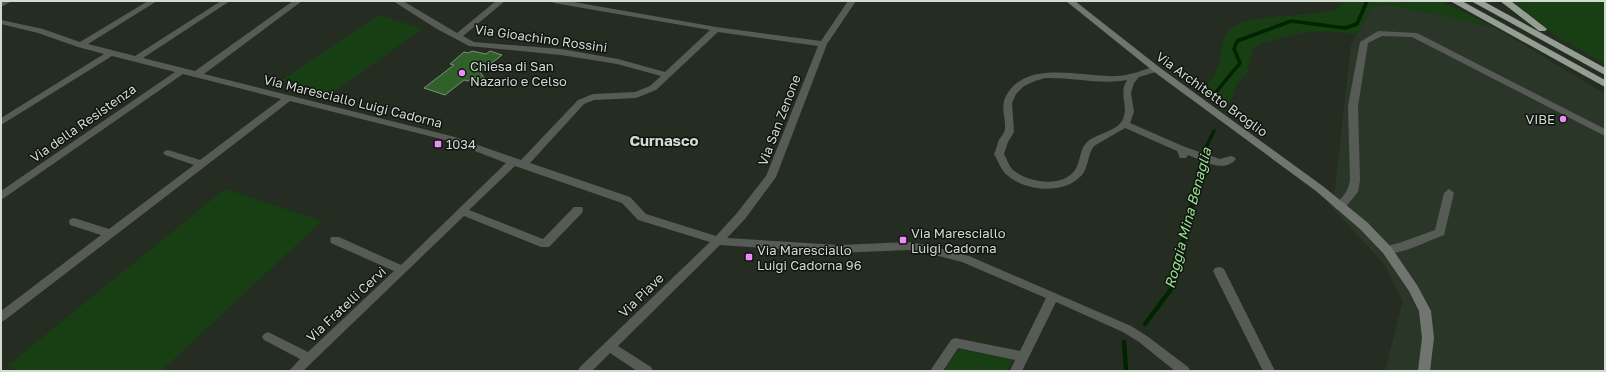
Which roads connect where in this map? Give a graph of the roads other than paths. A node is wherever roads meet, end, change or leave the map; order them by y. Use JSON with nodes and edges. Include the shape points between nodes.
{"nodes":[{"id":1,"x":8,"y":1,"type":"edge"},
{"id":2,"x":153,"y":1,"type":"edge"},
{"id":3,"x":226,"y":1,"type":"edge"},
{"id":4,"x":298,"y":1,"type":"edge"},
{"id":5,"x":501,"y":1,"type":"edge"},
{"id":6,"x":554,"y":1,"type":"edge"},
{"id":7,"x":852,"y":1,"type":"edge"},
{"id":8,"x":1070,"y":1,"type":"edge"},
{"id":9,"x":1455,"y":1,"type":"edge"},
{"id":10,"x":1476,"y":1,"type":"edge"},
{"id":11,"x":1506,"y":1,"type":"edge"},
{"id":12,"x":402,"y":2,"type":"edge"},
{"id":13,"x":587,"y":4,"type":"edge"},
{"id":14,"x":1,"y":5,"type":"edge"},
{"id":15,"x":1,"y":22,"type":"edge"},
{"id":16,"x":716,"y":29,"type":"junction"},
{"id":17,"x":458,"y":36,"type":"junction"},
{"id":18,"x":823,"y":44,"type":"junction"},
{"id":19,"x":81,"y":45,"type":"junction"},
{"id":20,"x":111,"y":53,"type":"junction"},
{"id":21,"x":136,"y":59,"type":"junction"},
{"id":22,"x":1588,"y":62,"type":"junction"},
{"id":23,"x":1156,"y":69,"type":"junction"},
{"id":24,"x":181,"y":71,"type":"junction"},
{"id":25,"x":1605,"y":72,"type":"edge"},
{"id":26,"x":196,"y":75,"type":"junction"},
{"id":27,"x":666,"y":75,"type":"junction"},
{"id":28,"x":1136,"y":76,"type":"junction"},
{"id":29,"x":1605,"y":84,"type":"edge"},
{"id":30,"x":288,"y":98,"type":"junction"},
{"id":31,"x":1,"y":112,"type":"edge"},
{"id":32,"x":12,"y":115,"type":"junction"},
{"id":33,"x":1,"y":122,"type":"edge"},
{"id":34,"x":1124,"y":124,"type":"junction"},
{"id":35,"x":1605,"y":133,"type":"edge"},
{"id":36,"x":168,"y":153,"type":"dead end"},
{"id":37,"x":1231,"y":159,"type":"dead end"},
{"id":38,"x":518,"y":163,"type":"junction"},
{"id":39,"x":201,"y":164,"type":"junction"},
{"id":40,"x":1449,"y":193,"type":"dead end"},
{"id":41,"x":1,"y":196,"type":"edge"},
{"id":42,"x":1340,"y":206,"type":"junction"},
{"id":43,"x":578,"y":210,"type":"dead end"},
{"id":44,"x":463,"y":212,"type":"junction"},
{"id":45,"x":74,"y":222,"type":"dead end"},
{"id":46,"x":108,"y":234,"type":"junction"},
{"id":47,"x":335,"y":240,"type":"dead end"},
{"id":48,"x":718,"y":241,"type":"junction"},
{"id":49,"x":1387,"y":250,"type":"junction"},
{"id":50,"x":402,"y":270,"type":"junction"},
{"id":51,"x":1219,"y":271,"type":"dead end"},
{"id":52,"x":1053,"y":296,"type":"junction"},
{"id":53,"x":1,"y":317,"type":"edge"},
{"id":54,"x":268,"y":337,"type":"dead end"},
{"id":55,"x":609,"y":346,"type":"junction"},
{"id":56,"x":1024,"y":357,"type":"junction"},
{"id":57,"x":309,"y":358,"type":"junction"},
{"id":58,"x":295,"y":371,"type":"edge"},
{"id":59,"x":584,"y":371,"type":"edge"},
{"id":60,"x":647,"y":371,"type":"edge"},
{"id":61,"x":936,"y":371,"type":"edge"},
{"id":62,"x":1016,"y":371,"type":"edge"},
{"id":63,"x":1184,"y":371,"type":"edge"},
{"id":64,"x":1269,"y":371,"type":"edge"},
{"id":65,"x":1424,"y":371,"type":"edge"}],
"edges":[{"from":1,"to":14,"type":"street"},
{"from":2,"to":19,"type":"street"},
{"from":3,"to":21,"type":"street"},
{"from":4,"to":26,"type":"street"},
{"from":5,"to":17,"type":"street"},
{"from":6,"to":13,"type":"street"},
{"from":7,"to":18,"type":"street","name":"Via San Zenone"},
{"from":8,"to":23,"type":"street","name":"Via Architetto Broglio"},
{"from":9,"to":29,"type":"highway"},
{"from":10,"to":22,"type":"highway"},
{"from":11,"to":22,"type":"highway","via":[[1540,28],[1578,52]]},
{"from":12,"to":17,"type":"street","name":"Via Gioachino Rossini"},
{"from":13,"to":16,"type":"street"},
{"from":15,"to":19,"type":"street","name":"Via Maresciallo Luigi Cadorna","via":[[40,31]]},
{"from":16,"to":18,"type":"street"},
{"from":16,"to":27,"type":"street","name":"Via Fratelli Cervi"},
{"from":17,"to":27,"type":"street","name":"Via Gioachino Rossini","via":[[472,44],[561,52],[618,62]]},
{"from":18,"to":48,"type":"street","name":"Via San Zenone","via":[[770,177],[741,216]]},
{"from":19,"to":20,"type":"street","name":"Via Maresciallo Luigi Cadorna"},
{"from":20,"to":21,"type":"street","name":"Via Maresciallo Luigi Cadorna"},
{"from":20,"to":32,"type":"street"},
{"from":21,"to":24,"type":"street","name":"Via Maresciallo Luigi Cadorna"},
{"from":22,"to":25,"type":"highway"},
{"from":23,"to":28,"type":"street"},
{"from":23,"to":42,"type":"street","name":"Via Architetto Broglio","via":[[1320,188]]},
{"from":24,"to":26,"type":"street","name":"Via Maresciallo Luigi Cadorna"},
{"from":24,"to":41,"type":"street","name":"Via della Resistenza"},
{"from":26,"to":30,"type":"street","name":"Via Maresciallo Luigi Cadorna"},
{"from":27,"to":38,"type":"street","name":"Via Fratelli Cervi","via":[[653,88],[636,95],[593,97],[581,102]]},
{"from":28,"to":34,"type":"street","via":[[1127,88],[1129,108],[1128,118]]},
{"from":28,"to":34,"type":"street","via":[[1114,79],[1052,75],[1019,86],[1008,100],[1009,134],[1000,154],[1012,174],[1026,182],[1046,186],[1061,183],[1072,179],[1080,171],[1085,152],[1091,144]]},
{"from":30,"to":38,"type":"street","name":"Via Maresciallo Luigi Cadorna","via":[[452,139]]},
{"from":30,"to":39,"type":"street"},
{"from":31,"to":32,"type":"street"},
{"from":32,"to":33,"type":"street"},
{"from":34,"to":37,"type":"street","via":[[1183,152],[1220,163]]},
{"from":35,"to":42,"type":"street","via":[[1414,35],[1381,33],[1364,42],[1353,106],[1355,180],[1353,192]]},
{"from":36,"to":39,"type":"street"},
{"from":38,"to":44,"type":"street","name":"Via Fratelli Cervi"},
{"from":38,"to":48,"type":"street","name":"Via Maresciallo Luigi Cadorna","via":[[626,200],[642,217]]},
{"from":39,"to":46,"type":"street"},
{"from":40,"to":49,"type":"street","via":[[1440,232]]},
{"from":42,"to":49,"type":"street","name":"Via Architetto Broglio"},
{"from":43,"to":44,"type":"street","via":[[545,244]]},
{"from":44,"to":50,"type":"street","name":"Via Fratelli Cervi"},
{"from":45,"to":46,"type":"street"},
{"from":46,"to":53,"type":"street"},
{"from":47,"to":50,"type":"street","name":"Via Fratelli Cervi"},
{"from":48,"to":52,"type":"street","name":"Via Maresciallo Luigi Cadorna","via":[[839,248],[908,246],[927,249],[965,260]]},
{"from":48,"to":55,"type":"street","name":"Via Piave"},
{"from":49,"to":65,"type":"street","name":"Via Architetto Broglio","via":[[1425,311],[1428,338]]},
{"from":50,"to":57,"type":"street","name":"Via Fratelli Cervi"},
{"from":51,"to":64,"type":"street"},
{"from":52,"to":56,"type":"street"},
{"from":52,"to":63,"type":"street","name":"Via Maresciallo Luigi Cadorna","via":[[1127,329]]},
{"from":54,"to":57,"type":"street","name":"Via Fratelli Cervi"},
{"from":55,"to":59,"type":"street","name":"Via Piave"},
{"from":55,"to":60,"type":"street"},
{"from":56,"to":61,"type":"street","via":[[955,343]]},
{"from":56,"to":62,"type":"street"},
{"from":57,"to":58,"type":"street","name":"Via Fratelli Cervi"}]}
